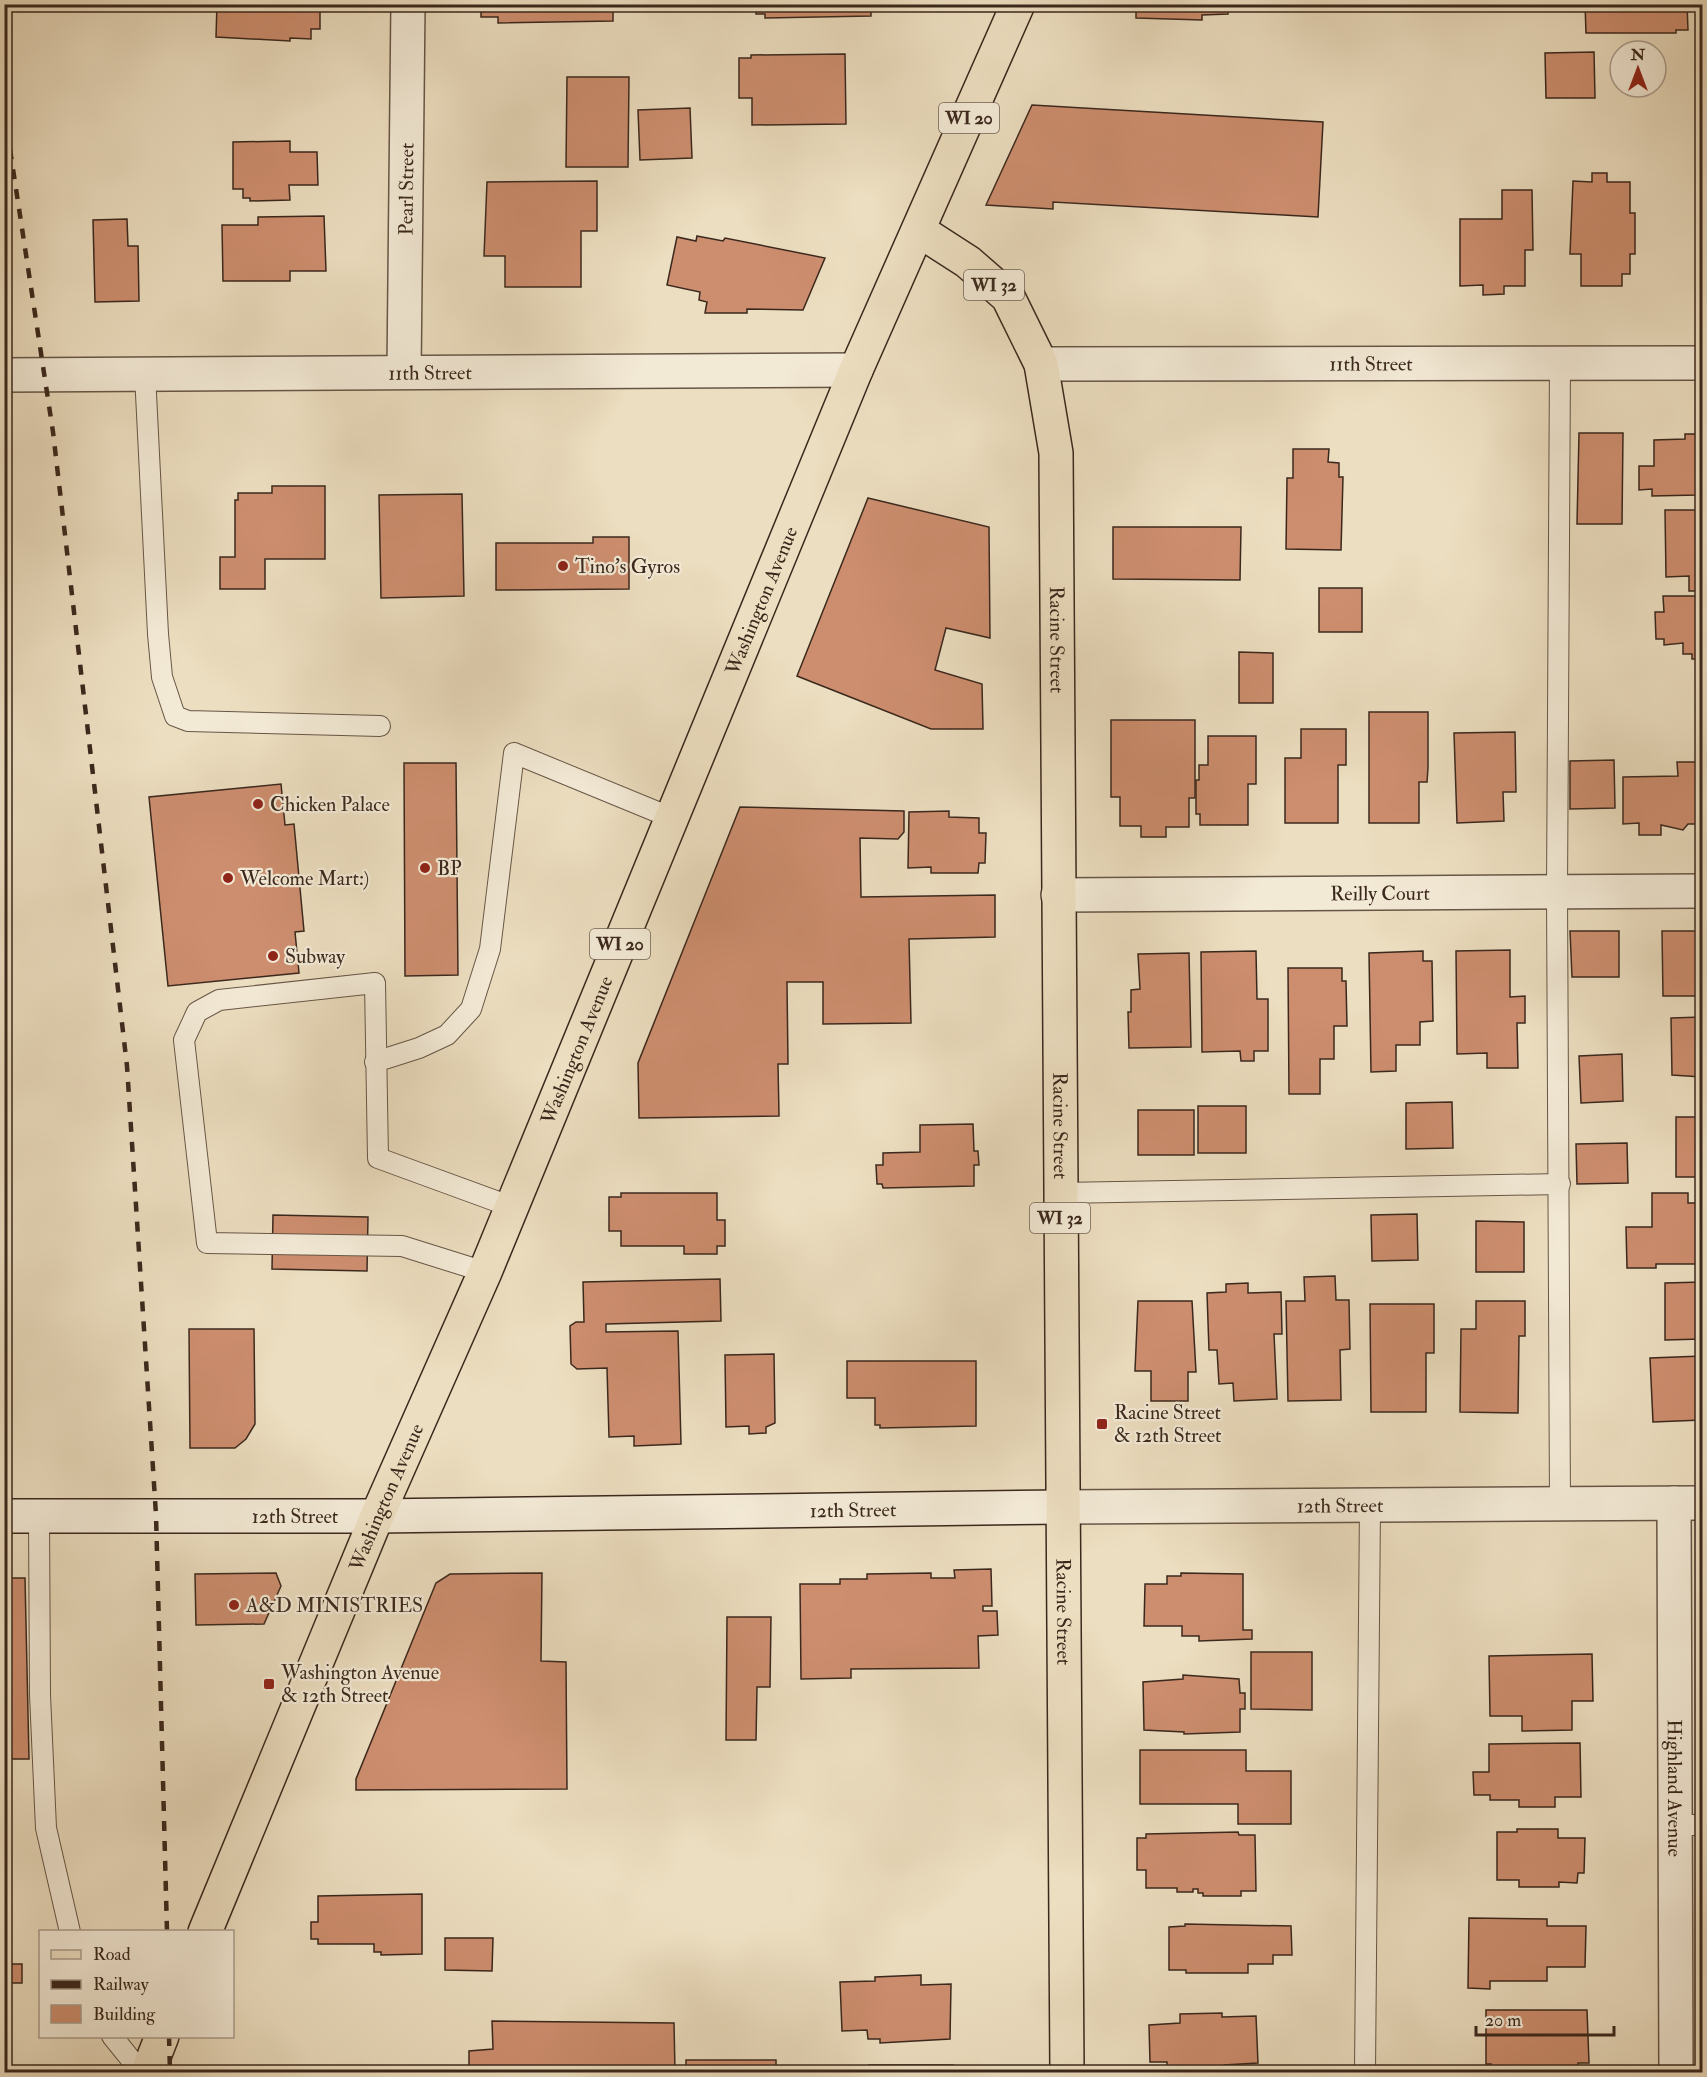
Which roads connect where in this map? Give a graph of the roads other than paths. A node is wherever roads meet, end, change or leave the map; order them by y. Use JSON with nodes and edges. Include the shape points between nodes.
{"nodes":[{"id":1,"x":408,"y":4,"type":"edge"},
{"id":2,"x":1018,"y":4,"type":"edge"},
{"id":3,"x":920,"y":231,"type":"junction"},
{"id":4,"x":1560,"y":363,"type":"junction"},
{"id":5,"x":1702,"y":363,"type":"edge"},
{"id":6,"x":1041,"y":364,"type":"junction"},
{"id":7,"x":856,"y":370,"type":"junction"},
{"id":8,"x":404,"y":372,"type":"junction"},
{"id":9,"x":145,"y":374,"type":"junction"},
{"id":10,"x":4,"y":375,"type":"edge"},
{"id":11,"x":380,"y":726,"type":"dead end"},
{"id":12,"x":672,"y":818,"type":"junction"},
{"id":13,"x":1702,"y":891,"type":"edge"},
{"id":14,"x":1557,"y":892,"type":"junction"},
{"id":15,"x":1058,"y":895,"type":"junction"},
{"id":16,"x":375,"y":1062,"type":"junction"},
{"id":17,"x":1560,"y":1184,"type":"junction"},
{"id":18,"x":1060,"y":1193,"type":"junction"},
{"id":19,"x":513,"y":1207,"type":"junction"},
{"id":20,"x":485,"y":1272,"type":"junction"},
{"id":21,"x":1688,"y":1503,"type":"edge"},
{"id":22,"x":1560,"y":1504,"type":"junction"},
{"id":23,"x":1370,"y":1505,"type":"junction"},
{"id":24,"x":1062,"y":1507,"type":"junction"},
{"id":25,"x":4,"y":1516,"type":"edge"},
{"id":26,"x":39,"y":1516,"type":"junction"},
{"id":27,"x":377,"y":1516,"type":"junction"},
{"id":28,"x":1688,"y":1825,"type":"edge"},
{"id":29,"x":70,"y":1930,"type":"edge"},
{"id":30,"x":207,"y":1930,"type":"edge"},
{"id":31,"x":113,"y":2038,"type":"edge"},
{"id":32,"x":162,"y":2038,"type":"edge"},
{"id":33,"x":141,"y":2073,"type":"edge"},
{"id":34,"x":148,"y":2073,"type":"edge"},
{"id":35,"x":1066,"y":2073,"type":"edge"},
{"id":36,"x":1365,"y":2073,"type":"edge"},
{"id":37,"x":1676,"y":2073,"type":"edge"}],
"edges":[{"from":1,"to":8,"type":"street","name":"Pearl Street"},
{"from":2,"to":3,"type":"main road","name":"Washington Avenue","number":"WI 20"},
{"from":3,"to":6,"type":"main road","name":"Racine Street","number":"WI 32","via":[[968,262],[1008,297]]},
{"from":3,"to":7,"type":"main road","name":"Washington Avenue","number":"WI 20"},
{"from":4,"to":5,"type":"street","name":"11th Street"},
{"from":4,"to":6,"type":"street","name":"11th Street"},
{"from":4,"to":14,"type":"lane"},
{"from":6,"to":15,"type":"main road","name":"Racine Street","number":"WI 32","via":[[1056,453]]},
{"from":7,"to":8,"type":"street","name":"11th Street"},
{"from":7,"to":12,"type":"main road","name":"Washington Avenue","number":"WI 20"},
{"from":8,"to":9,"type":"street","name":"11th Street"},
{"from":9,"to":10,"type":"street","name":"11th Street"},
{"from":9,"to":11,"type":"lane","via":[[159,645],[162,677],[175,716],[204,722]]},
{"from":12,"to":16,"type":"lane","via":[[514,753],[490,949],[471,1009],[447,1035]]},
{"from":12,"to":19,"type":"main road","name":"Washington Avenue","number":"WI 20"},
{"from":13,"to":14,"type":"street","name":"Reilly Court"},
{"from":14,"to":15,"type":"street","name":"Reilly Court"},
{"from":14,"to":17,"type":"lane"},
{"from":15,"to":18,"type":"main road","name":"Racine Street","number":"WI 32"},
{"from":16,"to":19,"type":"lane","via":[[378,1158]]},
{"from":16,"to":20,"type":"lane","via":[[375,983],[219,1000],[197,1012],[184,1040],[207,1243],[402,1246]]},
{"from":17,"to":18,"type":"lane"},
{"from":17,"to":22,"type":"lane"},
{"from":18,"to":24,"type":"main road","name":"Racine Street","number":"WI 32"},
{"from":19,"to":20,"type":"main road","name":"Washington Avenue","number":"WI 20"},
{"from":20,"to":27,"type":"main road","name":"Washington Avenue","number":"WI 20"},
{"from":21,"to":22,"type":"street","name":"12th Street"},
{"from":21,"to":28,"type":"street","name":"Highland Avenue"},
{"from":22,"to":23,"type":"street","name":"12th Street"},
{"from":23,"to":24,"type":"street","name":"12th Street"},
{"from":23,"to":36,"type":"lane"},
{"from":24,"to":27,"type":"street","name":"12th Street"},
{"from":24,"to":35,"type":"main road","name":"Racine Street","number":"WI 32"},
{"from":25,"to":26,"type":"street","name":"12th Street"},
{"from":26,"to":27,"type":"street","name":"12th Street"},
{"from":26,"to":29,"type":"lane","via":[[40,1695],[46,1828]]},
{"from":27,"to":30,"type":"main road","name":"Washington Avenue","number":"WI 20"},
{"from":28,"to":37,"type":"street","name":"Highland Avenue"},
{"from":31,"to":33,"type":"lane"},
{"from":32,"to":34,"type":"main road"}]}
